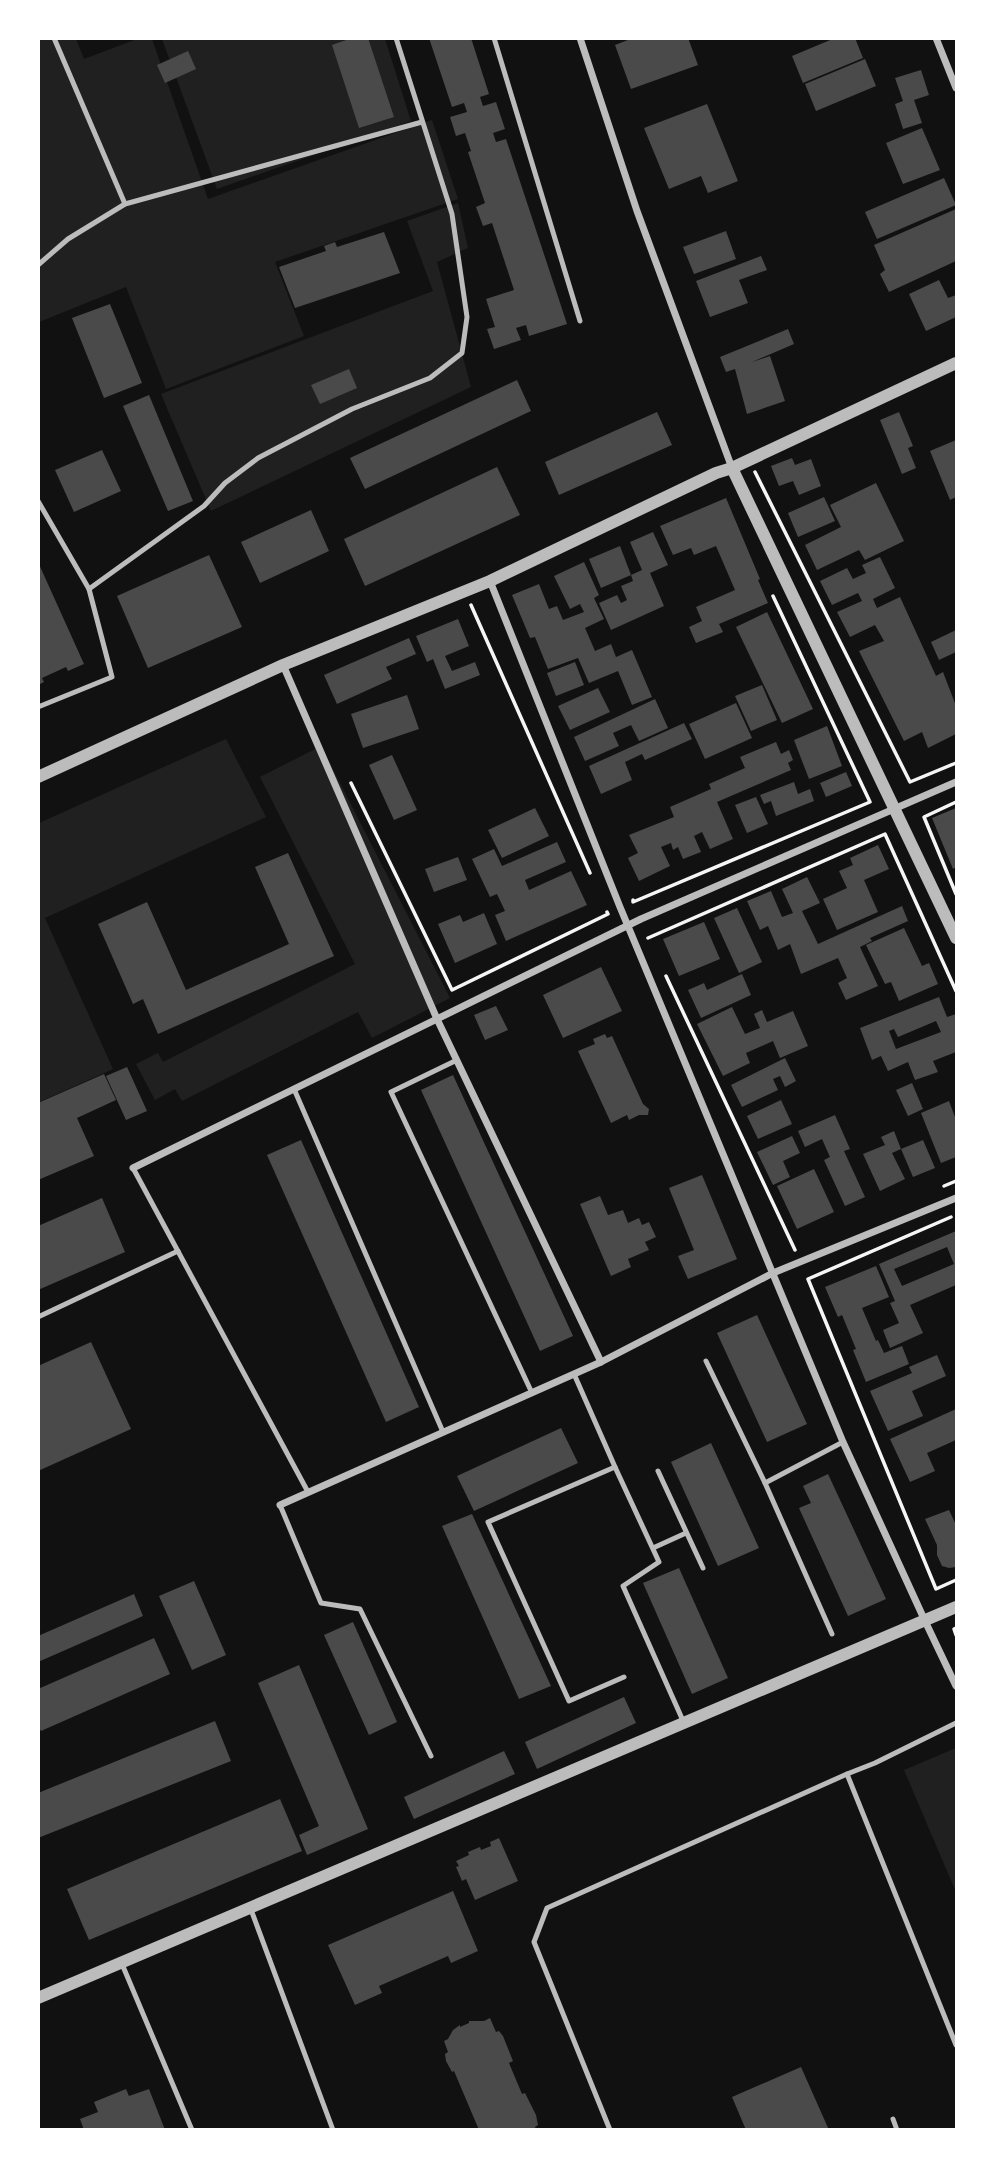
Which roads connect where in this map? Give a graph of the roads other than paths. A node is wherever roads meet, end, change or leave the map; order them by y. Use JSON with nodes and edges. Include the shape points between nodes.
{"nodes":[{"id":1,"x":54,"y":38,"type":"edge"},
{"id":2,"x":396,"y":38,"type":"edge"},
{"id":3,"x":495,"y":38,"type":"edge"},
{"id":4,"x":579,"y":38,"type":"edge"},
{"id":5,"x":936,"y":38,"type":"edge"},
{"id":6,"x":957,"y":88,"type":"edge"},
{"id":7,"x":422,"y":122,"type":"junction"},
{"id":8,"x":125,"y":204,"type":"junction"},
{"id":9,"x":38,"y":265,"type":"edge"},
{"id":10,"x":580,"y":321,"type":"dead end"},
{"id":11,"x":957,"y":363,"type":"edge"},
{"id":12,"x":732,"y":468,"type":"junction"},
{"id":13,"x":38,"y":501,"type":"edge"},
{"id":14,"x":490,"y":581,"type":"junction"},
{"id":15,"x":89,"y":589,"type":"junction"},
{"id":16,"x":283,"y":665,"type":"junction"},
{"id":17,"x":38,"y":707,"type":"edge"},
{"id":18,"x":38,"y":778,"type":"edge"},
{"id":19,"x":957,"y":782,"type":"edge"},
{"id":20,"x":896,"y":810,"type":"junction"},
{"id":21,"x":628,"y":925,"type":"junction"},
{"id":22,"x":957,"y":938,"type":"edge"},
{"id":23,"x":437,"y":1019,"type":"junction"},
{"id":24,"x":457,"y":1060,"type":"junction"},
{"id":25,"x":294,"y":1089,"type":"junction"},
{"id":26,"x":133,"y":1168,"type":"joint"},
{"id":27,"x":957,"y":1198,"type":"edge"},
{"id":28,"x":178,"y":1251,"type":"junction"},
{"id":29,"x":773,"y":1273,"type":"junction"},
{"id":30,"x":38,"y":1317,"type":"edge"},
{"id":31,"x":706,"y":1361,"type":"dead end"},
{"id":32,"x":601,"y":1362,"type":"junction"},
{"id":33,"x":574,"y":1374,"type":"junction"},
{"id":34,"x":532,"y":1393,"type":"junction"},
{"id":35,"x":443,"y":1432,"type":"junction"},
{"id":36,"x":844,"y":1442,"type":"junction"},
{"id":37,"x":615,"y":1467,"type":"junction"},
{"id":38,"x":658,"y":1471,"type":"dead end"},
{"id":39,"x":765,"y":1483,"type":"junction"},
{"id":40,"x":308,"y":1492,"type":"junction"},
{"id":41,"x":280,"y":1505,"type":"joint"},
{"id":42,"x":687,"y":1532,"type":"junction"},
{"id":43,"x":653,"y":1548,"type":"junction"},
{"id":44,"x":703,"y":1568,"type":"dead end"},
{"id":45,"x":957,"y":1607,"type":"edge"},
{"id":46,"x":925,"y":1621,"type":"junction"},
{"id":47,"x":832,"y":1634,"type":"dead end"},
{"id":48,"x":624,"y":1677,"type":"dead end"},
{"id":49,"x":957,"y":1686,"type":"edge"},
{"id":50,"x":684,"y":1723,"type":"junction"},
{"id":51,"x":957,"y":1723,"type":"edge"},
{"id":52,"x":431,"y":1756,"type":"dead end"},
{"id":53,"x":848,"y":1774,"type":"junction"},
{"id":54,"x":250,"y":1907,"type":"junction"},
{"id":55,"x":121,"y":1962,"type":"junction"},
{"id":56,"x":38,"y":1998,"type":"edge"},
{"id":57,"x":957,"y":2045,"type":"edge"},
{"id":58,"x":893,"y":2119,"type":"dead end"},
{"id":59,"x":192,"y":2130,"type":"edge"},
{"id":60,"x":333,"y":2130,"type":"edge"},
{"id":61,"x":610,"y":2130,"type":"edge"},
{"id":62,"x":897,"y":2130,"type":"edge"}],
"edges":[{"from":1,"to":8,"type":"lane"},
{"from":2,"to":7,"type":"lane"},
{"from":3,"to":10,"type":"lane"},
{"from":4,"to":12,"type":"street"},
{"from":5,"to":6,"type":"street"},
{"from":7,"to":8,"type":"lane"},
{"from":7,"to":15,"type":"lane","via":[[452,214],[467,317],[461,353],[430,378],[352,409],[258,458],[204,506]]},
{"from":8,"to":9,"type":"lane","via":[[68,239]]},
{"from":11,"to":12,"type":"street"},
{"from":12,"to":14,"type":"street"},
{"from":12,"to":20,"type":"street"},
{"from":13,"to":15,"type":"lane"},
{"from":14,"to":16,"type":"street"},
{"from":14,"to":21,"type":"street"},
{"from":15,"to":17,"type":"lane","via":[[112,677]]},
{"from":16,"to":18,"type":"street"},
{"from":16,"to":23,"type":"street"},
{"from":19,"to":20,"type":"street"},
{"from":20,"to":21,"type":"street"},
{"from":20,"to":22,"type":"street"},
{"from":21,"to":23,"type":"street"},
{"from":21,"to":29,"type":"street"},
{"from":23,"to":24,"type":"street"},
{"from":23,"to":25,"type":"street"},
{"from":24,"to":32,"type":"street"},
{"from":24,"to":34,"type":"lane","via":[[391,1092]]},
{"from":25,"to":26,"type":"street"},
{"from":25,"to":35,"type":"lane"},
{"from":26,"to":28,"type":"lane"},
{"from":27,"to":29,"type":"street"},
{"from":28,"to":30,"type":"lane"},
{"from":28,"to":40,"type":"lane"},
{"from":29,"to":32,"type":"street"},
{"from":29,"to":36,"type":"street"},
{"from":31,"to":39,"type":"lane"},
{"from":32,"to":33,"type":"street"},
{"from":33,"to":34,"type":"street"},
{"from":33,"to":37,"type":"lane"},
{"from":34,"to":35,"type":"street"},
{"from":35,"to":40,"type":"street"},
{"from":36,"to":39,"type":"lane"},
{"from":36,"to":46,"type":"street"},
{"from":37,"to":43,"type":"lane"},
{"from":37,"to":48,"type":"lane","via":[[488,1522],[569,1701]]},
{"from":38,"to":42,"type":"lane"},
{"from":39,"to":47,"type":"lane"},
{"from":40,"to":41,"type":"street"},
{"from":41,"to":52,"type":"lane","via":[[321,1603],[360,1609]]},
{"from":42,"to":43,"type":"lane"},
{"from":42,"to":44,"type":"lane"},
{"from":43,"to":50,"type":"lane","via":[[659,1562],[623,1586]]},
{"from":45,"to":46,"type":"street"},
{"from":46,"to":49,"type":"street"},
{"from":46,"to":50,"type":"street"},
{"from":50,"to":54,"type":"street"},
{"from":51,"to":53,"type":"lane"},
{"from":53,"to":57,"type":"lane"},
{"from":53,"to":61,"type":"lane","via":[[547,1908],[534,1942]]},
{"from":54,"to":55,"type":"street"},
{"from":54,"to":60,"type":"lane"},
{"from":55,"to":56,"type":"street"},
{"from":55,"to":59,"type":"lane"},
{"from":58,"to":62,"type":"lane"}]}
